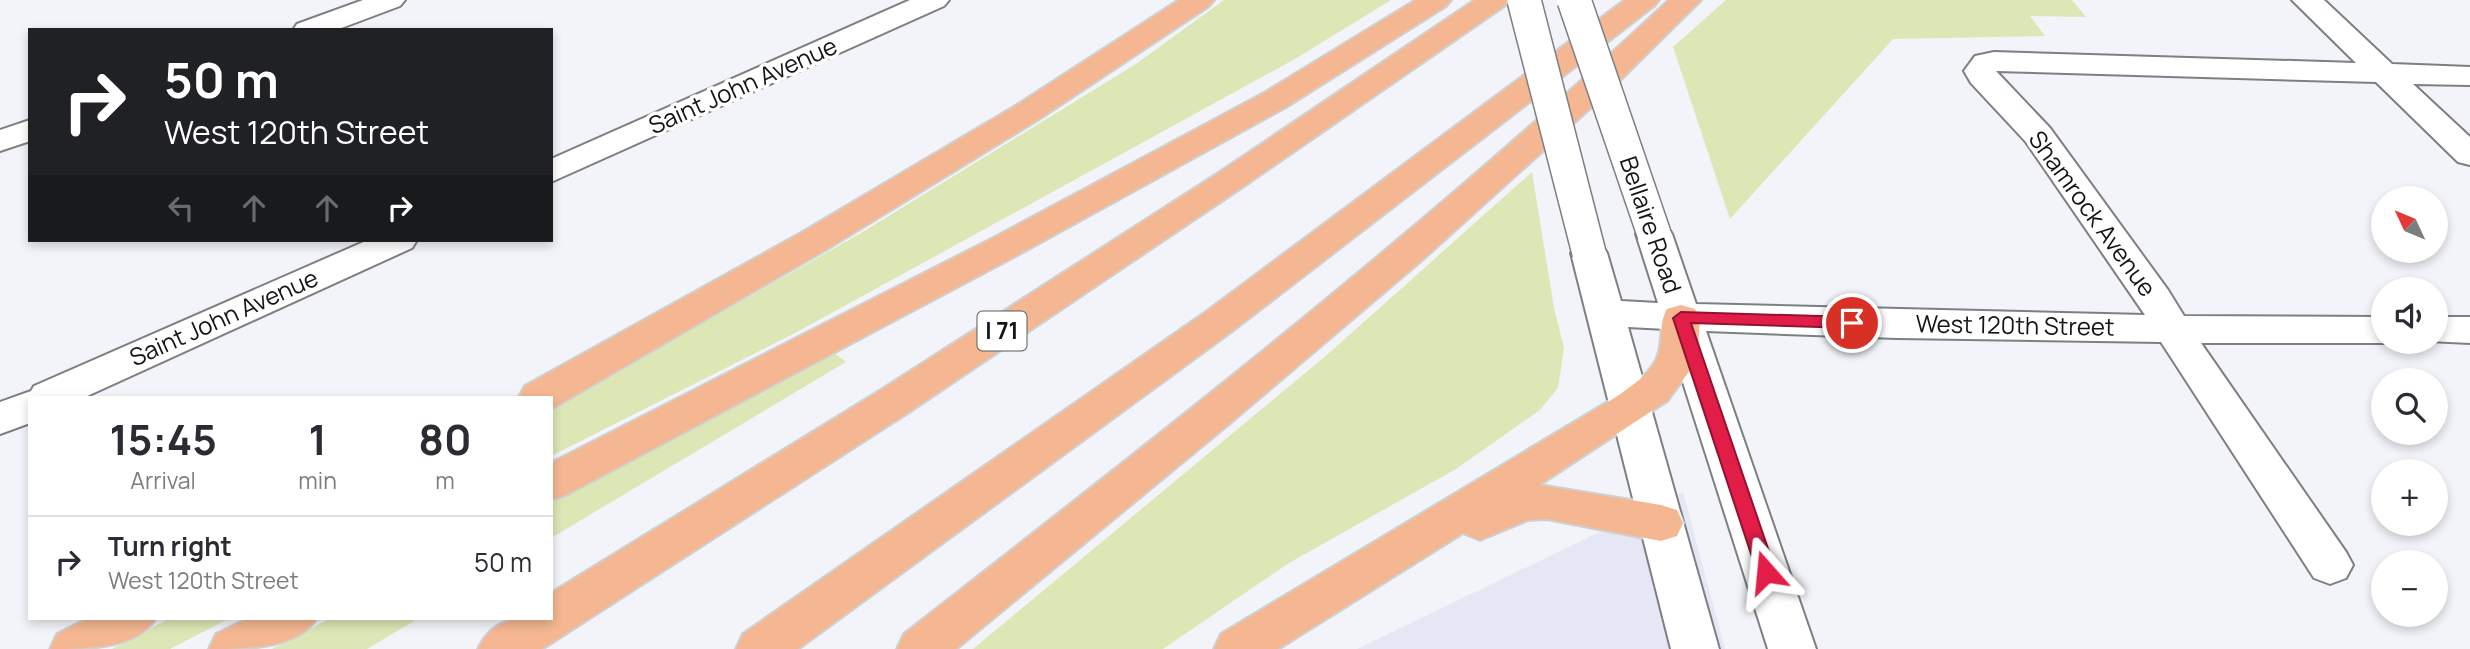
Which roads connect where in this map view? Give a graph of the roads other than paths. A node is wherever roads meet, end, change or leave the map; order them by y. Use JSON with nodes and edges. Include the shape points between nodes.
{"nodes":[{"id":1,"x":390,"y":0,"type":"edge"},
{"id":2,"x":934,"y":0,"type":"edge"},
{"id":3,"x":1199,"y":0,"type":"edge"},
{"id":4,"x":1436,"y":0,"type":"edge"},
{"id":5,"x":1494,"y":0,"type":"edge"},
{"id":6,"x":1524,"y":0,"type":"edge"},
{"id":7,"x":1574,"y":0,"type":"edge"},
{"id":8,"x":1644,"y":0,"type":"edge"},
{"id":9,"x":1686,"y":0,"type":"edge"},
{"id":10,"x":2307,"y":0,"type":"edge"},
{"id":11,"x":313,"y":28,"type":"edge"},
{"id":12,"x":2386,"y":76,"type":"junction"},
{"id":13,"x":2470,"y":76,"type":"edge"},
{"id":14,"x":28,"y":131,"type":"edge"},
{"id":15,"x":0,"y":141,"type":"edge"},
{"id":16,"x":2470,"y":155,"type":"edge"},
{"id":17,"x":553,"y":171,"type":"edge"},
{"id":18,"x":396,"y":242,"type":"edge"},
{"id":19,"x":1605,"y":313,"type":"junction"},
{"id":20,"x":1681,"y":318,"type":"junction"},
{"id":21,"x":2174,"y":329,"type":"junction"},
{"id":22,"x":2371,"y":330,"type":"edge"},
{"id":23,"x":2448,"y":330,"type":"edge"},
{"id":24,"x":2470,"y":330,"type":"edge"},
{"id":25,"x":50,"y":396,"type":"edge"},
{"id":26,"x":541,"y":396,"type":"edge"},
{"id":27,"x":28,"y":406,"type":"edge"},
{"id":28,"x":1630,"y":408,"type":"junction"},
{"id":29,"x":0,"y":419,"type":"edge"},
{"id":30,"x":553,"y":482,"type":"edge"},
{"id":31,"x":1661,"y":523,"type":"junction"},
{"id":32,"x":2330,"y":565,"type":"dead end"},
{"id":33,"x":1368,"y":569,"type":"junction"},
{"id":34,"x":553,"y":617,"type":"edge"},
{"id":35,"x":128,"y":620,"type":"edge"},
{"id":36,"x":289,"y":620,"type":"edge"},
{"id":37,"x":548,"y":620,"type":"edge"},
{"id":38,"x":74,"y":649,"type":"edge"},
{"id":39,"x":233,"y":649,"type":"edge"},
{"id":40,"x":502,"y":649,"type":"edge"},
{"id":41,"x":760,"y":649,"type":"edge"},
{"id":42,"x":921,"y":649,"type":"edge"},
{"id":43,"x":1238,"y":649,"type":"edge"},
{"id":44,"x":1695,"y":649,"type":"edge"},
{"id":45,"x":1792,"y":649,"type":"edge"}],
"edges":[{"from":1,"to":11,"type":"street"},
{"from":2,"to":17,"type":"street","name":"Saint John Avenue"},
{"from":3,"to":26,"type":"highway","via":[[1028,112],[814,241]]},
{"from":4,"to":30,"type":"highway","via":[[1263,106],[1010,244]]},
{"from":5,"to":34,"type":"highway","number":"I 71","via":[[1232,180],[918,386]]},
{"from":6,"to":19,"type":"street","bridge":true},
{"from":7,"to":20,"type":"street","name":"Bellaire Road","bridge":true},
{"from":8,"to":41,"type":"highway","via":[[1217,323]]},
{"from":9,"to":42,"type":"highway","via":[[1479,190],[1245,388]]},
{"from":10,"to":12,"type":"street"},
{"from":12,"to":13,"type":"street"},
{"from":12,"to":16,"type":"street"},
{"from":12,"to":21,"type":"street","name":"Shamrock Avenue","via":[[1994,61],[1982,67],[1982,76],[2038,135]]},
{"from":14,"to":15,"type":"street"},
{"from":18,"to":25,"type":"street","name":"Saint John Avenue"},
{"from":19,"to":20,"type":"street","name":"West 120th Street"},
{"from":19,"to":28,"type":"street"},
{"from":20,"to":21,"type":"street","name":"West 120th Street"},
{"from":20,"to":28,"type":"highway","via":[[1677,361],[1653,391]]},
{"from":20,"to":45,"type":"street","name":"Bellaire Road"},
{"from":21,"to":22,"type":"street","name":"West 120th Street"},
{"from":21,"to":32,"type":"street","name":"Shamrock Avenue"},
{"from":23,"to":24,"type":"street"},
{"from":27,"to":29,"type":"street"},
{"from":28,"to":31,"type":"street"},
{"from":28,"to":33,"type":"highway"},
{"from":31,"to":33,"type":"highway","via":[[1563,503],[1524,503]]},
{"from":31,"to":44,"type":"street"},
{"from":33,"to":43,"type":"highway"},
{"from":35,"to":38,"type":"highway"},
{"from":36,"to":39,"type":"highway"},
{"from":37,"to":40,"type":"highway","number":"I 71"}]}
